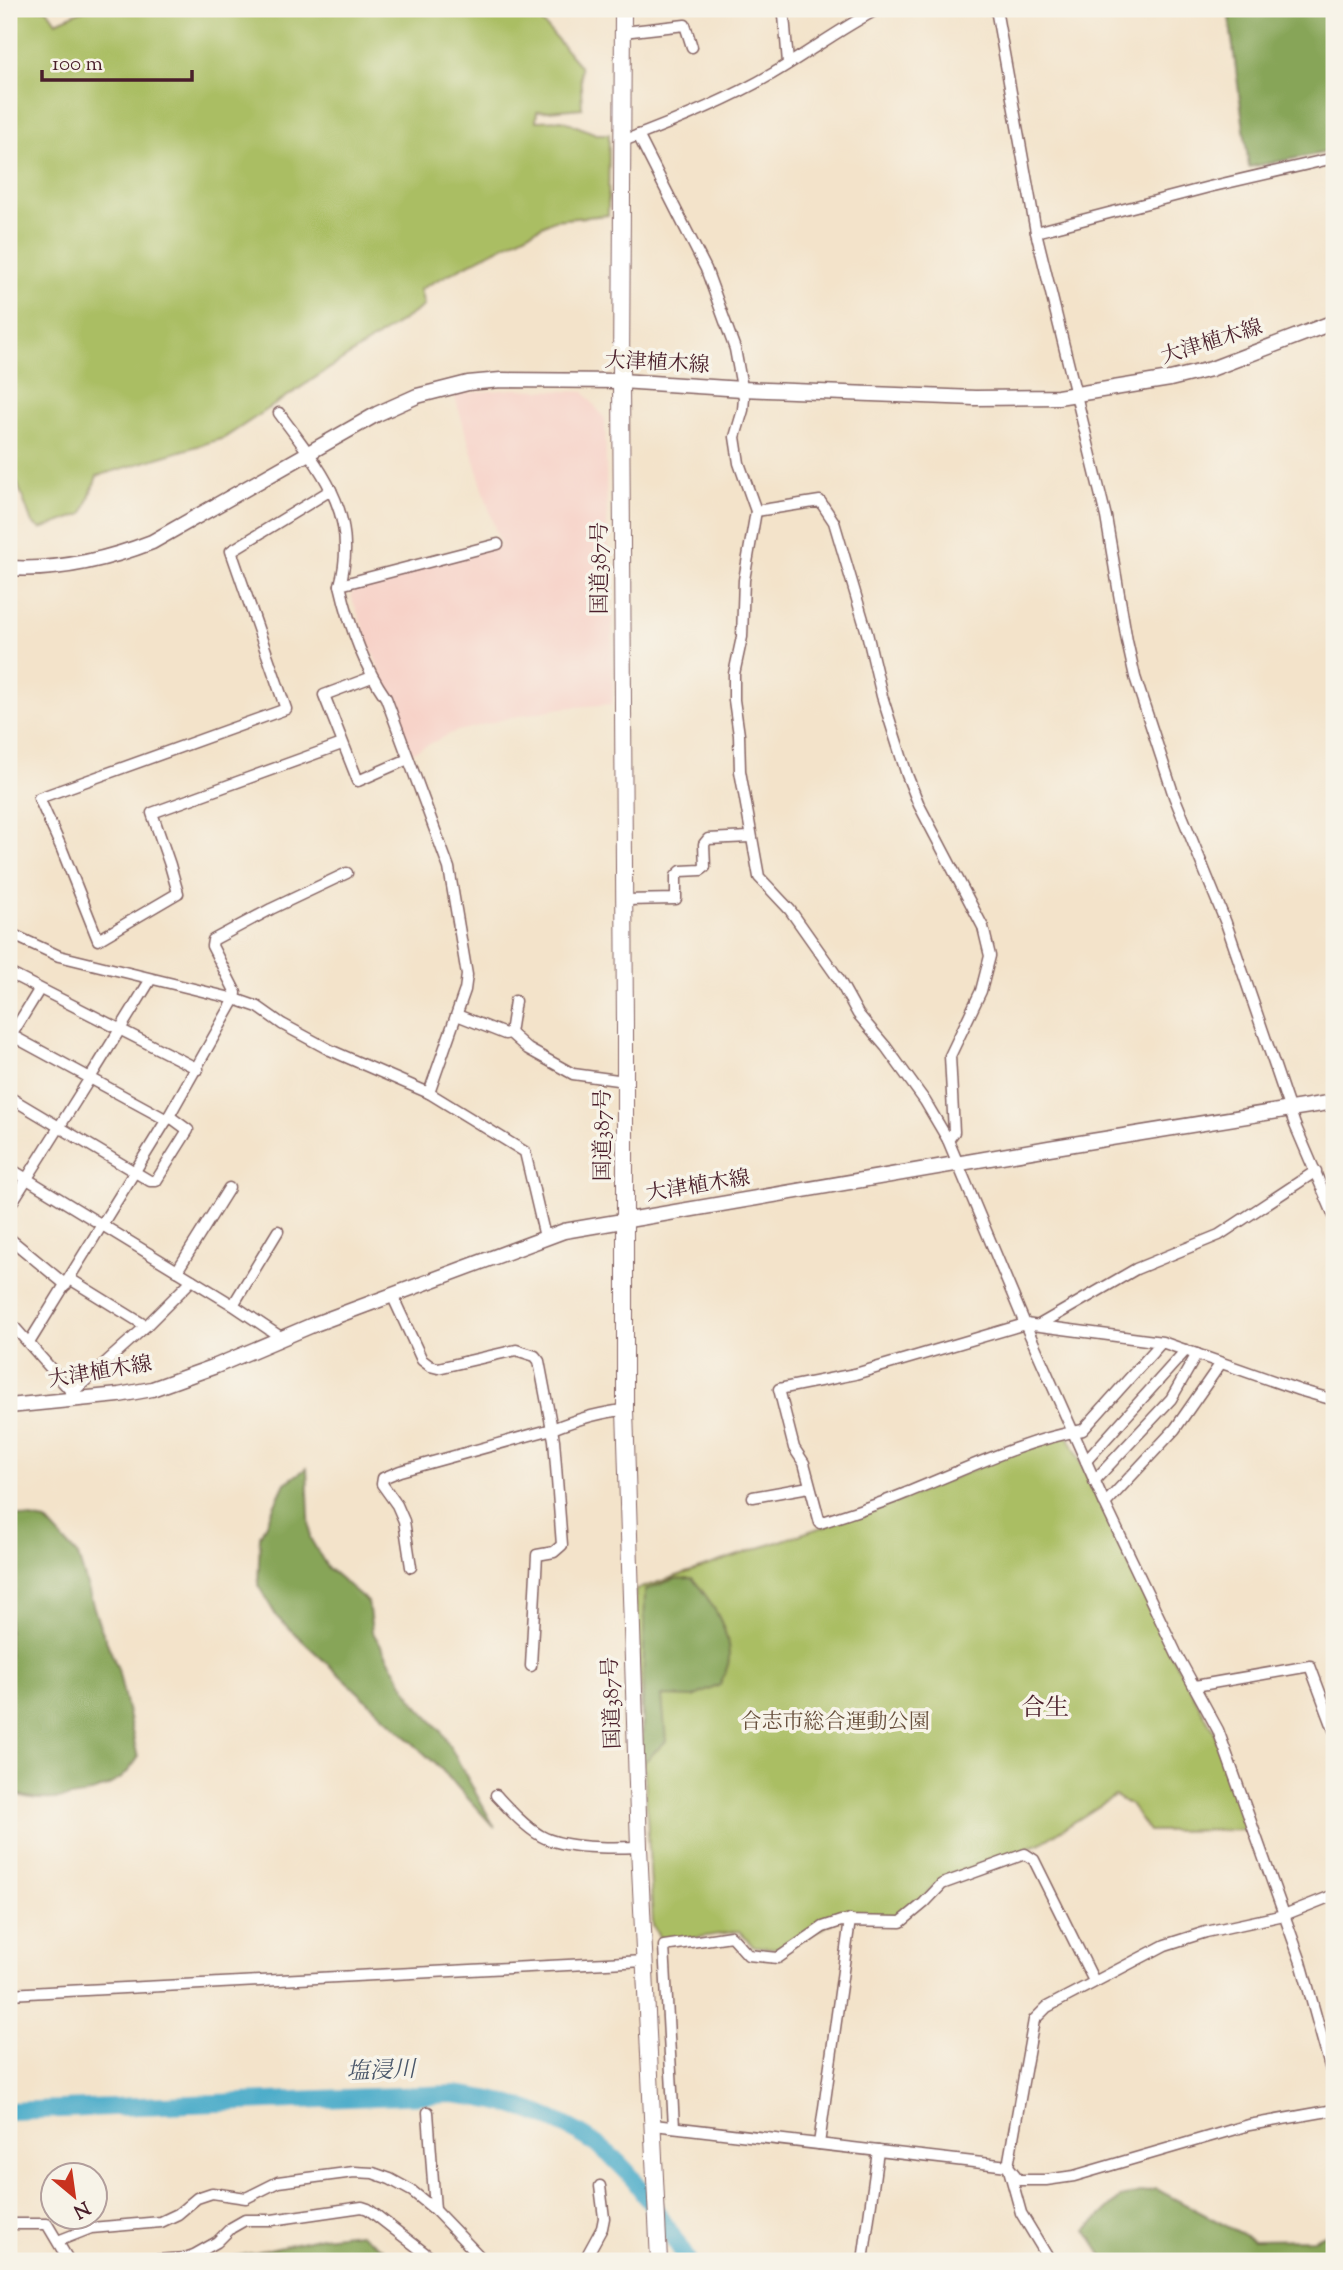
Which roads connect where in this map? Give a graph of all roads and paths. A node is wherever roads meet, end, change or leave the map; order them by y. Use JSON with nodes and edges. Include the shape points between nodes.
{"nodes":[{"id":1,"x":624,"y":9,"type":"edge"},
{"id":2,"x":878,"y":9,"type":"edge"},
{"id":3,"x":996,"y":9,"type":"edge"},
{"id":4,"x":784,"y":15,"type":"dead end"},
{"id":5,"x":624,"y":32,"type":"junction"},
{"id":6,"x":692,"y":47,"type":"dead end"},
{"id":7,"x":788,"y":63,"type":"junction"},
{"id":8,"x":631,"y":138,"type":"junction"},
{"id":9,"x":1334,"y":158,"type":"edge"},
{"id":10,"x":1036,"y":232,"type":"junction"},
{"id":11,"x":1334,"y":322,"type":"edge"},
{"id":12,"x":621,"y":382,"type":"junction"},
{"id":13,"x":742,"y":389,"type":"junction"},
{"id":14,"x":1074,"y":395,"type":"junction"},
{"id":15,"x":279,"y":412,"type":"dead end"},
{"id":16,"x":308,"y":453,"type":"junction"},
{"id":17,"x":331,"y":490,"type":"junction"},
{"id":18,"x":756,"y":510,"type":"junction"},
{"id":19,"x":498,"y":544,"type":"dead end"},
{"id":20,"x":9,"y":568,"type":"edge"},
{"id":21,"x":340,"y":585,"type":"junction"},
{"id":22,"x":372,"y":677,"type":"junction"},
{"id":23,"x":342,"y":744,"type":"junction"},
{"id":24,"x":408,"y":760,"type":"junction"},
{"id":25,"x":750,"y":837,"type":"junction"},
{"id":26,"x":347,"y":873,"type":"dead end"},
{"id":27,"x":625,"y":900,"type":"junction"},
{"id":28,"x":9,"y":933,"type":"edge"},
{"id":29,"x":9,"y":973,"type":"edge"},
{"id":30,"x":151,"y":979,"type":"junction"},
{"id":31,"x":39,"y":989,"type":"junction"},
{"id":32,"x":235,"y":999,"type":"junction"},
{"id":33,"x":515,"y":1001,"type":"dead end"},
{"id":34,"x":457,"y":1014,"type":"junction"},
{"id":35,"x":121,"y":1029,"type":"junction"},
{"id":36,"x":510,"y":1032,"type":"junction"},
{"id":37,"x":10,"y":1036,"type":"edge"},
{"id":38,"x":198,"y":1069,"type":"junction"},
{"id":39,"x":90,"y":1078,"type":"junction"},
{"id":40,"x":625,"y":1081,"type":"junction"},
{"id":41,"x":429,"y":1093,"type":"junction"},
{"id":42,"x":9,"y":1097,"type":"edge"},
{"id":43,"x":1334,"y":1102,"type":"edge"},
{"id":44,"x":1289,"y":1110,"type":"junction"},
{"id":45,"x":168,"y":1118,"type":"junction"},
{"id":46,"x":59,"y":1126,"type":"junction"},
{"id":47,"x":948,"y":1140,"type":"junction"},
{"id":48,"x":960,"y":1165,"type":"junction"},
{"id":49,"x":9,"y":1168,"type":"edge"},
{"id":50,"x":135,"y":1171,"type":"junction"},
{"id":51,"x":1316,"y":1171,"type":"junction"},
{"id":52,"x":27,"y":1178,"type":"junction"},
{"id":53,"x":229,"y":1188,"type":"dead end"},
{"id":54,"x":9,"y":1208,"type":"edge"},
{"id":55,"x":1334,"y":1216,"type":"edge"},
{"id":56,"x":624,"y":1220,"type":"junction"},
{"id":57,"x":103,"y":1226,"type":"junction"},
{"id":58,"x":278,"y":1231,"type":"dead end"},
{"id":59,"x":545,"y":1237,"type":"junction"},
{"id":60,"x":9,"y":1238,"type":"edge"},
{"id":61,"x":177,"y":1271,"type":"junction"},
{"id":62,"x":192,"y":1280,"type":"junction"},
{"id":63,"x":68,"y":1282,"type":"junction"},
{"id":64,"x":392,"y":1295,"type":"junction"},
{"id":65,"x":233,"y":1305,"type":"junction"},
{"id":66,"x":9,"y":1321,"type":"edge"},
{"id":67,"x":1025,"y":1324,"type":"junction"},
{"id":68,"x":146,"y":1325,"type":"junction"},
{"id":69,"x":1039,"y":1325,"type":"junction"},
{"id":70,"x":282,"y":1338,"type":"junction"},
{"id":71,"x":1162,"y":1342,"type":"junction"},
{"id":72,"x":29,"y":1343,"type":"junction"},
{"id":73,"x":1186,"y":1350,"type":"junction"},
{"id":74,"x":1197,"y":1354,"type":"junction"},
{"id":75,"x":1221,"y":1363,"type":"junction"},
{"id":76,"x":76,"y":1396,"type":"junction"},
{"id":77,"x":1334,"y":1400,"type":"edge"},
{"id":78,"x":9,"y":1406,"type":"edge"},
{"id":79,"x":625,"y":1410,"type":"junction"},
{"id":80,"x":552,"y":1429,"type":"junction"},
{"id":81,"x":1072,"y":1432,"type":"junction"},
{"id":82,"x":1086,"y":1461,"type":"junction"},
{"id":83,"x":1094,"y":1480,"type":"junction"},
{"id":84,"x":808,"y":1483,"type":"junction"},
{"id":85,"x":753,"y":1494,"type":"dead end"},
{"id":86,"x":1105,"y":1504,"type":"junction"},
{"id":87,"x":411,"y":1567,"type":"dead end"},
{"id":88,"x":531,"y":1666,"type":"dead end"},
{"id":89,"x":1195,"y":1686,"type":"junction"},
{"id":90,"x":1334,"y":1730,"type":"edge"},
{"id":91,"x":496,"y":1795,"type":"dead end"},
{"id":92,"x":639,"y":1847,"type":"junction"},
{"id":93,"x":1334,"y":1895,"type":"edge"},
{"id":94,"x":1283,"y":1915,"type":"junction"},
{"id":95,"x":850,"y":1920,"type":"junction"},
{"id":96,"x":645,"y":1961,"type":"junction"},
{"id":97,"x":1094,"y":1981,"type":"junction"},
{"id":98,"x":9,"y":1994,"type":"edge"},
{"id":99,"x":1334,"y":2081,"type":"edge"},
{"id":100,"x":1334,"y":2109,"type":"edge"},
{"id":101,"x":428,"y":2112,"type":"dead end"},
{"id":102,"x":654,"y":2125,"type":"junction"},
{"id":103,"x":674,"y":2127,"type":"junction"},
{"id":104,"x":819,"y":2144,"type":"junction"},
{"id":105,"x":878,"y":2151,"type":"junction"},
{"id":106,"x":1007,"y":2166,"type":"junction"},
{"id":107,"x":600,"y":2186,"type":"dead end"},
{"id":108,"x":435,"y":2210,"type":"junction"},
{"id":109,"x":9,"y":2224,"type":"edge"},
{"id":110,"x":58,"y":2241,"type":"junction"},
{"id":111,"x":69,"y":2261,"type":"edge"},
{"id":112,"x":142,"y":2261,"type":"edge"},
{"id":113,"x":435,"y":2261,"type":"edge"},
{"id":114,"x":484,"y":2261,"type":"edge"},
{"id":115,"x":584,"y":2261,"type":"edge"},
{"id":116,"x":659,"y":2261,"type":"edge"},
{"id":117,"x":863,"y":2261,"type":"edge"},
{"id":118,"x":1050,"y":2261,"type":"edge"}],
"edges":[{"from":1,"to":5,"type":"highway","name":"国道387号"},
{"from":2,"to":7,"type":"street"},
{"from":3,"to":10,"type":"street"},
{"from":4,"to":7,"type":"street"},
{"from":5,"to":6,"type":"street","via":[[685,26]]},
{"from":5,"to":8,"type":"highway","name":"国道387号"},
{"from":7,"to":8,"type":"street","via":[[734,94]]},
{"from":8,"to":12,"type":"highway","name":"国道387号"},
{"from":8,"to":13,"type":"street","via":[[705,269],[735,349]]},
{"from":9,"to":10,"type":"street"},
{"from":10,"to":14,"type":"street"},
{"from":11,"to":14,"type":"main road","name":"大津植木線","via":[[1211,369]]},
{"from":12,"to":13,"type":"main road","name":"大津植木線"},
{"from":12,"to":16,"type":"main road","name":"大津植木線","via":[[501,380],[453,387],[388,408]]},
{"from":12,"to":27,"type":"highway","name":"国道387号"},
{"from":13,"to":14,"type":"main road","name":"大津植木線","via":[[1007,399]]},
{"from":13,"to":18,"type":"street","via":[[743,410],[735,437]]},
{"from":14,"to":44,"type":"street","via":[[1106,517],[1135,677]]},
{"from":15,"to":16,"type":"street"},
{"from":16,"to":17,"type":"street"},
{"from":16,"to":20,"type":"main road","name":"大津植木線","via":[[134,549],[74,565]]},
{"from":17,"to":21,"type":"street","via":[[345,532],[346,563]]},
{"from":17,"to":23,"type":"street","via":[[231,551],[286,709],[39,799],[98,940],[178,893],[152,813]]},
{"from":18,"to":25,"type":"street","via":[[734,674],[740,771]]},
{"from":18,"to":47,"type":"street","via":[[820,501],[834,522],[907,775],[983,927],[990,956],[981,991],[950,1056],[954,1132]]},
{"from":19,"to":21,"type":"street"},
{"from":21,"to":22,"type":"street"},
{"from":22,"to":23,"type":"street","via":[[324,695]]},
{"from":22,"to":24,"type":"street","via":[[386,698]]},
{"from":23,"to":24,"type":"street","via":[[358,781]]},
{"from":24,"to":34,"type":"street","via":[[452,881],[467,975]]},
{"from":25,"to":27,"type":"street","via":[[708,839],[705,867],[676,876],[676,899]]},
{"from":25,"to":47,"type":"street","via":[[759,877],[790,910]]},
{"from":26,"to":32,"type":"street","via":[[213,940]]},
{"from":27,"to":40,"type":"highway","name":"国道387号"},
{"from":28,"to":30,"type":"street","via":[[59,956]]},
{"from":29,"to":31,"type":"street"},
{"from":30,"to":32,"type":"street"},
{"from":30,"to":35,"type":"street"},
{"from":31,"to":35,"type":"street"},
{"from":31,"to":37,"type":"street"},
{"from":32,"to":38,"type":"street"},
{"from":32,"to":41,"type":"street","via":[[258,1007],[330,1050]]},
{"from":33,"to":36,"type":"street"},
{"from":34,"to":36,"type":"street","via":[[505,1034]]},
{"from":34,"to":41,"type":"street"},
{"from":35,"to":38,"type":"street"},
{"from":35,"to":39,"type":"street"},
{"from":36,"to":40,"type":"street","via":[[528,1049],[573,1074]]},
{"from":37,"to":39,"type":"street"},
{"from":38,"to":45,"type":"street"},
{"from":39,"to":45,"type":"street"},
{"from":39,"to":46,"type":"street"},
{"from":40,"to":56,"type":"highway","name":"国道387号"},
{"from":41,"to":59,"type":"street","via":[[525,1152]]},
{"from":42,"to":46,"type":"street"},
{"from":43,"to":44,"type":"main road","name":"大津植木線"},
{"from":44,"to":48,"type":"main road","name":"大津植木線"},
{"from":44,"to":51,"type":"street"},
{"from":45,"to":50,"type":"street"},
{"from":45,"to":50,"type":"street","via":[[188,1130],[156,1181]]},
{"from":46,"to":50,"type":"street"},
{"from":46,"to":52,"type":"street"},
{"from":47,"to":48,"type":"street"},
{"from":48,"to":56,"type":"main road","name":"大津植木線"},
{"from":48,"to":67,"type":"street"},
{"from":49,"to":52,"type":"street"},
{"from":50,"to":57,"type":"street"},
{"from":51,"to":55,"type":"street"},
{"from":51,"to":69,"type":"street","via":[[1219,1234],[1136,1269]]},
{"from":52,"to":54,"type":"street"},
{"from":52,"to":57,"type":"street"},
{"from":53,"to":61,"type":"street"},
{"from":56,"to":59,"type":"main road","name":"大津植木線"},
{"from":56,"to":79,"type":"highway","name":"国道387号"},
{"from":57,"to":61,"type":"street"},
{"from":57,"to":63,"type":"street"},
{"from":58,"to":65,"type":"street"},
{"from":59,"to":64,"type":"main road","name":"大津植木線"},
{"from":60,"to":63,"type":"street"},
{"from":61,"to":62,"type":"street"},
{"from":62,"to":65,"type":"street"},
{"from":62,"to":68,"type":"street"},
{"from":63,"to":68,"type":"street"},
{"from":63,"to":72,"type":"street"},
{"from":64,"to":70,"type":"main road","name":"大津植木線"},
{"from":64,"to":80,"type":"street","via":[[422,1360],[430,1366],[516,1350],[535,1356]]},
{"from":65,"to":70,"type":"street"},
{"from":66,"to":72,"type":"street"},
{"from":67,"to":69,"type":"street"},
{"from":67,"to":81,"type":"street"},
{"from":67,"to":84,"type":"street","via":[[855,1374],[779,1390]]},
{"from":68,"to":76,"type":"street"},
{"from":69,"to":71,"type":"street"},
{"from":70,"to":76,"type":"main road","name":"大津植木線","via":[[152,1389]]},
{"from":71,"to":73,"type":"street"},
{"from":71,"to":81,"type":"street","via":[[1083,1430]]},
{"from":72,"to":76,"type":"street"},
{"from":73,"to":74,"type":"street"},
{"from":73,"to":82,"type":"street"},
{"from":74,"to":75,"type":"street"},
{"from":74,"to":83,"type":"street","via":[[1171,1399]]},
{"from":75,"to":77,"type":"street"},
{"from":75,"to":86,"type":"street","via":[[1175,1429]]},
{"from":76,"to":78,"type":"main road","name":"大津植木線"},
{"from":79,"to":80,"type":"street"},
{"from":79,"to":92,"type":"highway","name":"国道387号"},
{"from":80,"to":87,"type":"street","via":[[383,1478],[382,1484],[404,1521]]},
{"from":80,"to":88,"type":"street","via":[[562,1545],[554,1552],[537,1555]]},
{"from":81,"to":82,"type":"street"},
{"from":81,"to":84,"type":"street","via":[[995,1456],[820,1523]]},
{"from":82,"to":83,"type":"street"},
{"from":83,"to":86,"type":"street"},
{"from":84,"to":85,"type":"street"},
{"from":86,"to":89,"type":"street"},
{"from":89,"to":90,"type":"street","via":[[1310,1666]]},
{"from":89,"to":94,"type":"street","via":[[1218,1730]]},
{"from":91,"to":92,"type":"street","via":[[553,1842]]},
{"from":92,"to":96,"type":"highway","name":"国道387号"},
{"from":93,"to":94,"type":"street"},
{"from":94,"to":97,"type":"street","via":[[1165,1945]]},
{"from":94,"to":99,"type":"street"},
{"from":95,"to":97,"type":"street","via":[[901,1922],[942,1884],[1025,1854],[1034,1860]]},
{"from":95,"to":103,"type":"street","via":[[823,1927],[778,1958],[748,1955],[731,1936],[664,1946]]},
{"from":95,"to":104,"type":"street"},
{"from":96,"to":98,"type":"street"},
{"from":96,"to":102,"type":"highway","name":"国道387号"},
{"from":97,"to":106,"type":"street","via":[[1047,2007],[1034,2020]]},
{"from":100,"to":106,"type":"street","via":[[1250,2124],[1074,2176],[1019,2179]]},
{"from":101,"to":108,"type":"street"},
{"from":102,"to":103,"type":"street"},
{"from":102,"to":116,"type":"highway","name":"国道387号"},
{"from":103,"to":104,"type":"street"},
{"from":104,"to":105,"type":"street"},
{"from":105,"to":106,"type":"street"},
{"from":105,"to":117,"type":"street"},
{"from":106,"to":118,"type":"street","via":[[1021,2213]]},
{"from":107,"to":115,"type":"street","via":[[604,2218]]},
{"from":108,"to":110,"type":"street","via":[[390,2179],[354,2172],[278,2182],[246,2198],[212,2193],[161,2222],[91,2228]]},
{"from":108,"to":114,"type":"street"},
{"from":109,"to":110,"type":"street","via":[[47,2224]]},
{"from":110,"to":111,"type":"street"},
{"from":112,"to":113,"type":"street","via":[[194,2255],[245,2220],[362,2207]]}]}
